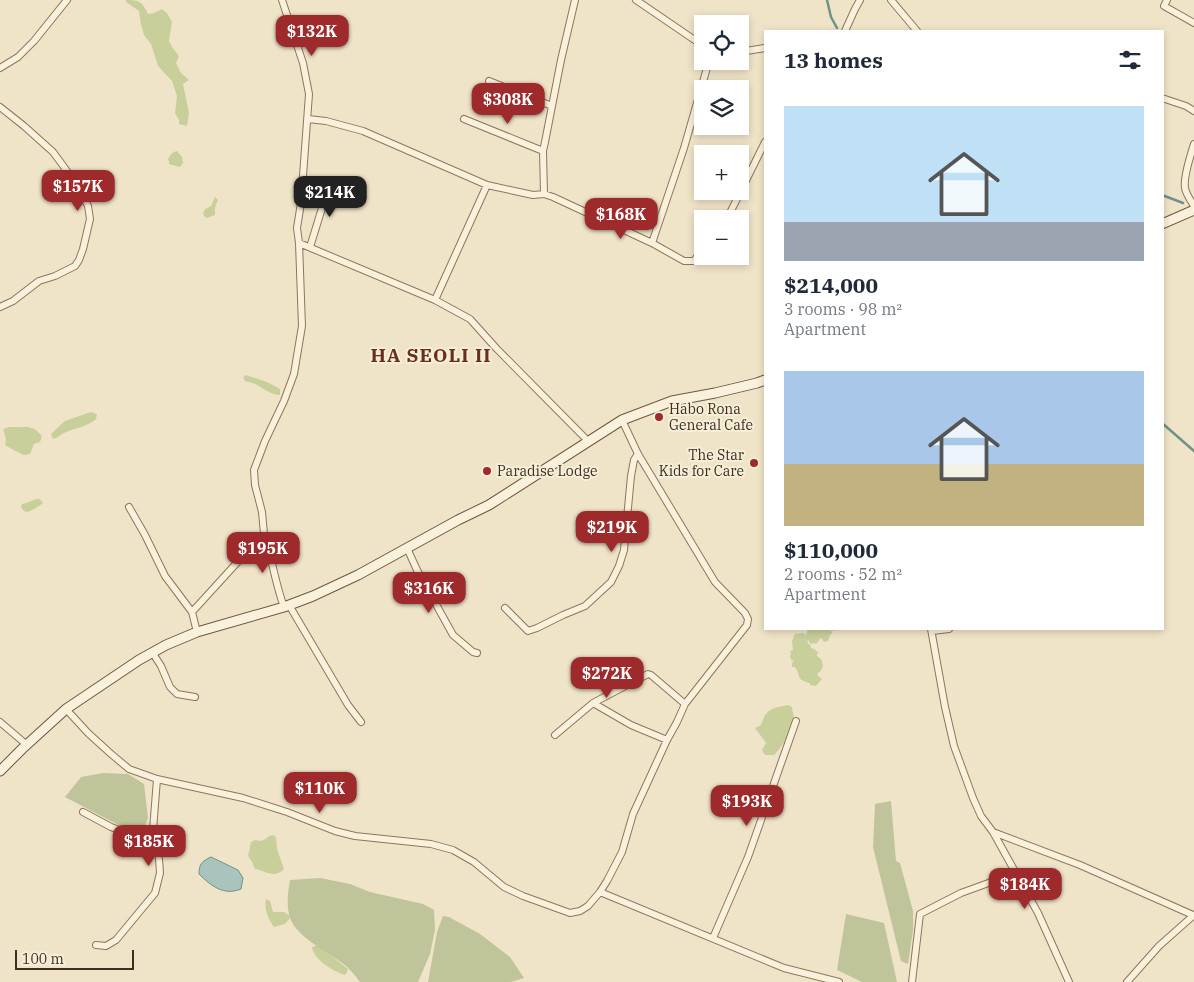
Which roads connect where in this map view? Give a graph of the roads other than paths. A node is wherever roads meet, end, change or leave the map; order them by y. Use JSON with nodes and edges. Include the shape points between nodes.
{"nodes":[{"id":1,"x":67,"y":0,"type":"edge"},
{"id":2,"x":282,"y":0,"type":"edge"},
{"id":3,"x":575,"y":0,"type":"edge"},
{"id":4,"x":636,"y":0,"type":"edge"},
{"id":5,"x":860,"y":0,"type":"edge"},
{"id":6,"x":892,"y":0,"type":"edge"},
{"id":7,"x":1167,"y":0,"type":"edge"},
{"id":8,"x":1194,"y":23,"type":"edge"},
{"id":9,"x":846,"y":30,"type":"edge"},
{"id":10,"x":916,"y":30,"type":"edge"},
{"id":11,"x":694,"y":40,"type":"edge"},
{"id":12,"x":764,"y":48,"type":"edge"},
{"id":13,"x":749,"y":51,"type":"edge"},
{"id":14,"x":0,"y":68,"type":"edge"},
{"id":15,"x":706,"y":70,"type":"edge"},
{"id":16,"x":489,"y":81,"type":"dead end"},
{"id":17,"x":1164,"y":99,"type":"edge"},
{"id":18,"x":552,"y":106,"type":"junction"},
{"id":19,"x":0,"y":107,"type":"edge"},
{"id":20,"x":1194,"y":112,"type":"edge"},
{"id":21,"x":308,"y":119,"type":"junction"},
{"id":22,"x":464,"y":119,"type":"dead end"},
{"id":23,"x":764,"y":144,"type":"edge"},
{"id":24,"x":1194,"y":144,"type":"edge"},
{"id":25,"x":543,"y":151,"type":"junction"},
{"id":26,"x":330,"y":182,"type":"dead end"},
{"id":27,"x":487,"y":185,"type":"junction"},
{"id":28,"x":544,"y":194,"type":"junction"},
{"id":29,"x":731,"y":210,"type":"edge"},
{"id":30,"x":1193,"y":210,"type":"edge"},
{"id":31,"x":1164,"y":223,"type":"edge"},
{"id":32,"x":652,"y":243,"type":"junction"},
{"id":33,"x":299,"y":244,"type":"junction"},
{"id":34,"x":310,"y":247,"type":"junction"},
{"id":35,"x":694,"y":261,"type":"edge"},
{"id":36,"x":435,"y":300,"type":"junction"},
{"id":37,"x":0,"y":307,"type":"edge"},
{"id":38,"x":764,"y":380,"type":"edge"},
{"id":39,"x":622,"y":420,"type":"junction"},
{"id":40,"x":588,"y":441,"type":"junction"},
{"id":41,"x":638,"y":454,"type":"junction"},
{"id":42,"x":129,"y":507,"type":"dead end"},
{"id":43,"x":264,"y":534,"type":"junction"},
{"id":44,"x":407,"y":548,"type":"junction"},
{"id":45,"x":286,"y":606,"type":"junction"},
{"id":46,"x":505,"y":608,"type":"dead end"},
{"id":47,"x":192,"y":612,"type":"junction"},
{"id":48,"x":932,"y":630,"type":"edge"},
{"id":49,"x":197,"y":632,"type":"junction"},
{"id":50,"x":152,"y":652,"type":"junction"},
{"id":51,"x":477,"y":653,"type":"dead end"},
{"id":52,"x":196,"y":697,"type":"dead end"},
{"id":53,"x":593,"y":703,"type":"junction"},
{"id":54,"x":685,"y":704,"type":"junction"},
{"id":55,"x":66,"y":709,"type":"junction"},
{"id":56,"x":796,"y":721,"type":"dead end"},
{"id":57,"x":0,"y":722,"type":"edge"},
{"id":58,"x":361,"y":722,"type":"dead end"},
{"id":59,"x":556,"y":735,"type":"dead end"},
{"id":60,"x":667,"y":740,"type":"junction"},
{"id":61,"x":26,"y":745,"type":"junction"},
{"id":62,"x":0,"y":771,"type":"edge"},
{"id":63,"x":157,"y":779,"type":"junction"},
{"id":64,"x":83,"y":812,"type":"dead end"},
{"id":65,"x":153,"y":830,"type":"junction"},
{"id":66,"x":993,"y":832,"type":"junction"},
{"id":67,"x":1016,"y":872,"type":"junction"},
{"id":68,"x":600,"y":892,"type":"junction"},
{"id":69,"x":1194,"y":915,"type":"edge"},
{"id":70,"x":713,"y":938,"type":"junction"},
{"id":71,"x":96,"y":945,"type":"dead end"},
{"id":72,"x":839,"y":982,"type":"edge"},
{"id":73,"x":912,"y":982,"type":"edge"},
{"id":74,"x":1069,"y":982,"type":"edge"},
{"id":75,"x":1127,"y":982,"type":"edge"}],
"edges":[{"from":1,"to":14,"type":"street","via":[[18,58]]},
{"from":2,"to":21,"type":"street","via":[[303,63],[309,94]]},
{"from":3,"to":18,"type":"street"},
{"from":4,"to":11,"type":"street"},
{"from":5,"to":9,"type":"street"},
{"from":6,"to":10,"type":"street"},
{"from":7,"to":8,"type":"street","via":[[1164,6]]},
{"from":12,"to":13,"type":"street"},
{"from":15,"to":32,"type":"street"},
{"from":16,"to":18,"type":"street"},
{"from":17,"to":20,"type":"street"},
{"from":18,"to":25,"type":"street"},
{"from":19,"to":37,"type":"street","via":[[52,152],[78,186],[88,206],[90,219],[83,250],[75,266],[39,281],[14,301]]},
{"from":21,"to":27,"type":"street","via":[[363,130]]},
{"from":21,"to":33,"type":"street","via":[[297,228]]},
{"from":22,"to":25,"type":"street"},
{"from":23,"to":29,"type":"street"},
{"from":24,"to":30,"type":"street","via":[[1185,181]]},
{"from":25,"to":28,"type":"street"},
{"from":26,"to":34,"type":"street"},
{"from":27,"to":28,"type":"street","via":[[533,195]]},
{"from":27,"to":36,"type":"street"},
{"from":28,"to":32,"type":"street"},
{"from":30,"to":31,"type":"main road"},
{"from":32,"to":35,"type":"street","via":[[684,261]]},
{"from":33,"to":34,"type":"street"},
{"from":33,"to":43,"type":"street","via":[[302,326],[294,374],[254,470]]},
{"from":34,"to":36,"type":"street"},
{"from":36,"to":40,"type":"street","via":[[470,319]]},
{"from":38,"to":39,"type":"main road","via":[[672,401]]},
{"from":39,"to":40,"type":"main road"},
{"from":39,"to":41,"type":"street"},
{"from":40,"to":44,"type":"main road","via":[[489,505]]},
{"from":41,"to":46,"type":"street","via":[[631,476],[624,550],[611,582],[585,606],[528,631]]},
{"from":41,"to":54,"type":"street","via":[[715,582],[748,618],[748,625]]},
{"from":42,"to":47,"type":"street","via":[[165,576]]},
{"from":43,"to":45,"type":"street","via":[[276,583]]},
{"from":43,"to":47,"type":"street"},
{"from":44,"to":45,"type":"main road","via":[[358,575]]},
{"from":44,"to":51,"type":"street","via":[[453,635]]},
{"from":45,"to":49,"type":"main road"},
{"from":45,"to":58,"type":"street"},
{"from":47,"to":49,"type":"street"},
{"from":48,"to":66,"type":"street","via":[[954,746],[981,816]]},
{"from":49,"to":50,"type":"main road"},
{"from":50,"to":52,"type":"street","via":[[177,694]]},
{"from":50,"to":55,"type":"main road"},
{"from":53,"to":54,"type":"street","via":[[648,674]]},
{"from":53,"to":59,"type":"street"},
{"from":53,"to":60,"type":"street"},
{"from":54,"to":60,"type":"street"},
{"from":55,"to":61,"type":"main road"},
{"from":55,"to":63,"type":"street","via":[[129,769]]},
{"from":56,"to":70,"type":"street","via":[[748,856]]},
{"from":57,"to":61,"type":"street"},
{"from":60,"to":68,"type":"street","via":[[634,814],[622,852]]},
{"from":61,"to":62,"type":"main road"},
{"from":63,"to":65,"type":"street"},
{"from":63,"to":68,"type":"street","via":[[243,798],[355,836],[431,844],[453,850],[474,862],[504,887],[570,913],[588,906]]},
{"from":64,"to":65,"type":"street","via":[[137,837]]},
{"from":65,"to":71,"type":"street","via":[[160,869],[155,893],[116,940],[106,946]]},
{"from":66,"to":67,"type":"street"},
{"from":66,"to":69,"type":"street","via":[[1080,865]]},
{"from":67,"to":73,"type":"street","via":[[961,892],[920,914]]},
{"from":67,"to":74,"type":"street"},
{"from":68,"to":70,"type":"street"},
{"from":69,"to":75,"type":"street","via":[[1159,946]]},
{"from":70,"to":72,"type":"street","via":[[784,968]]}]}
